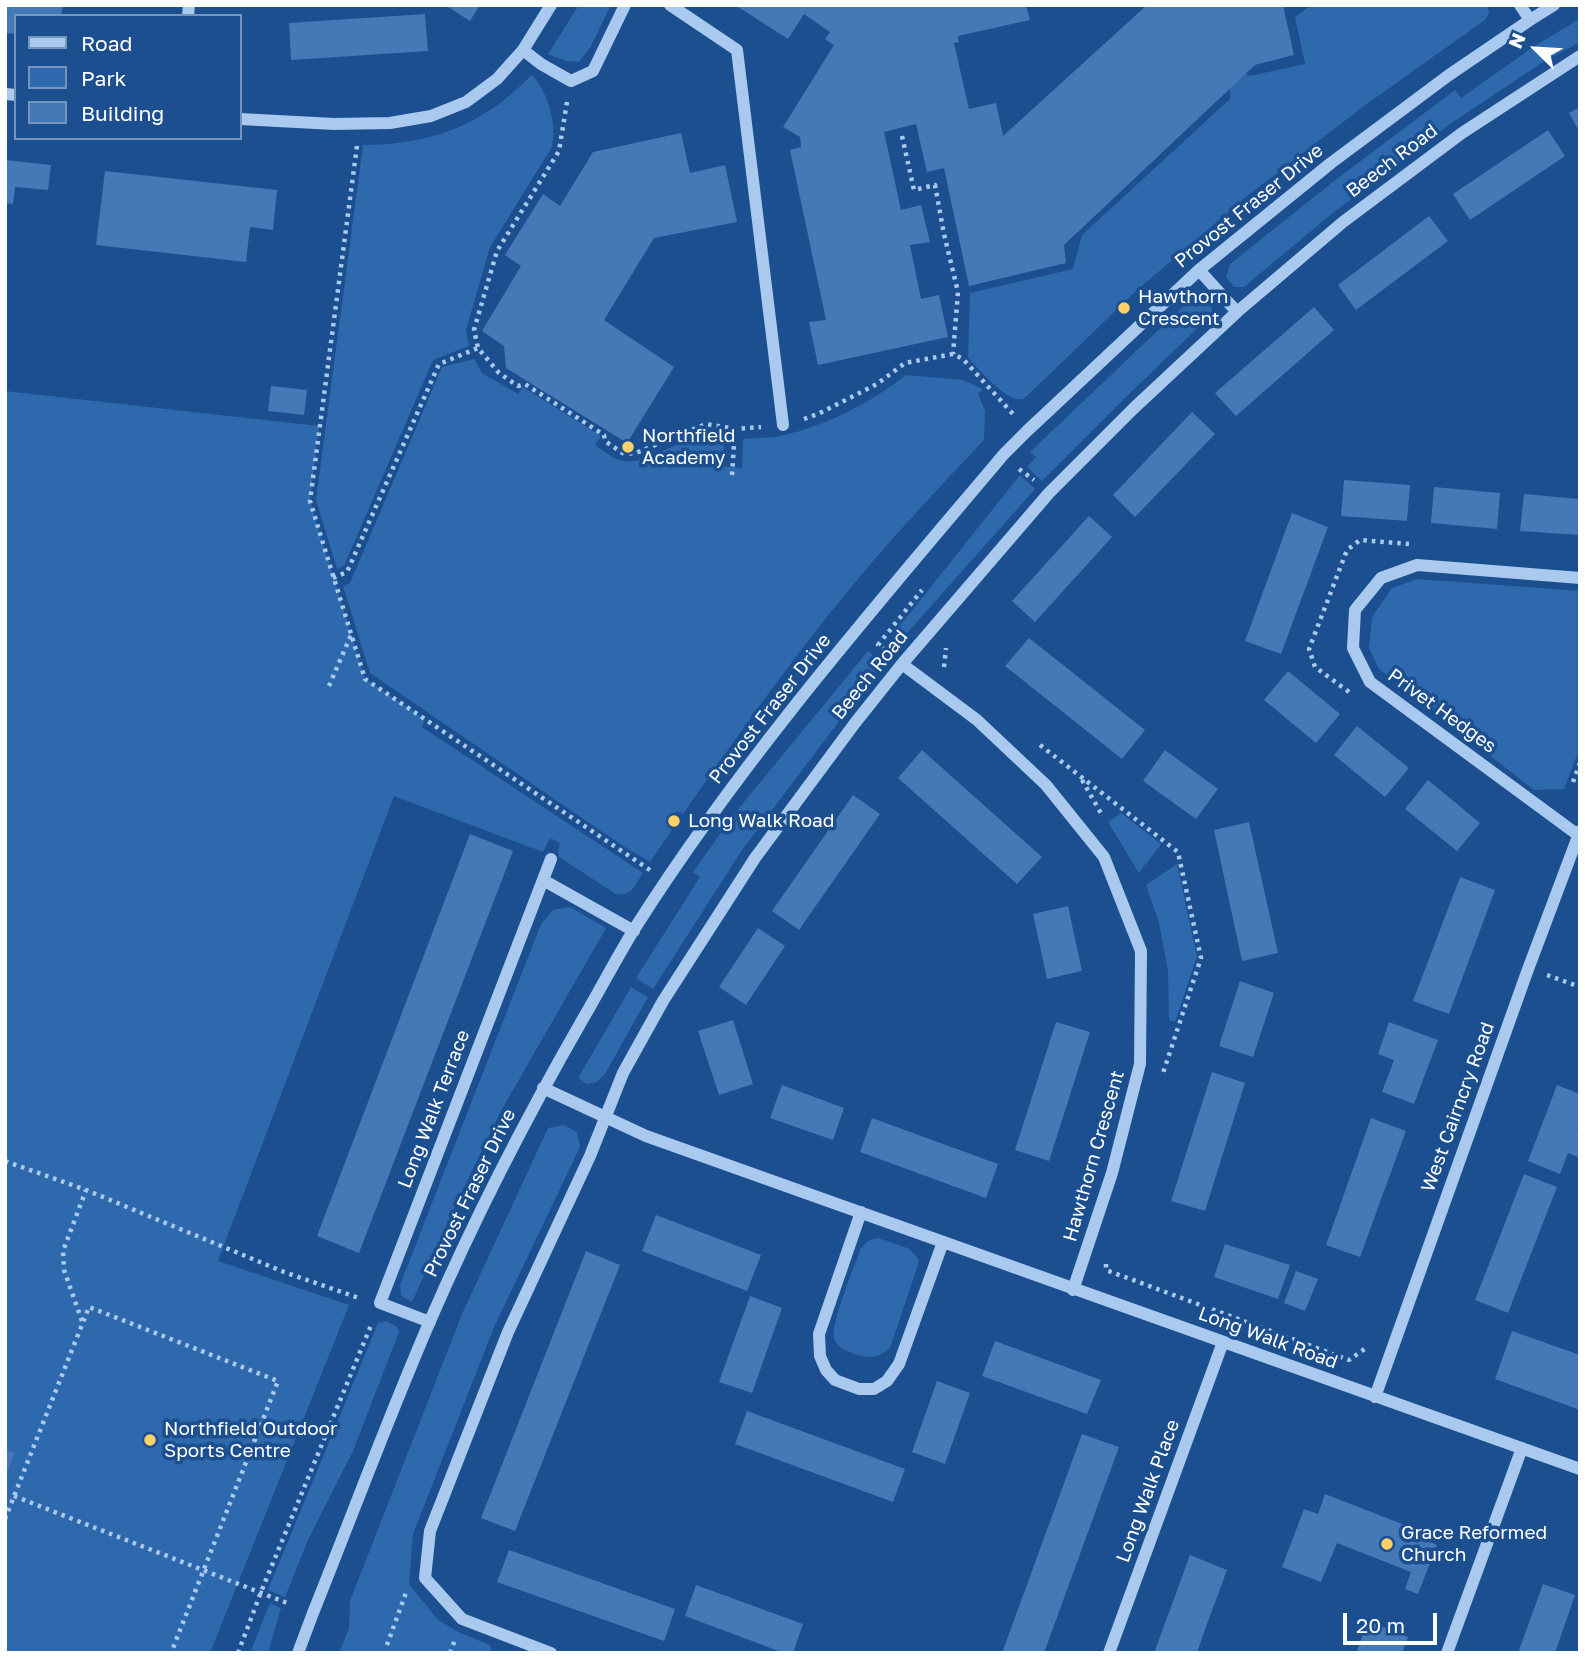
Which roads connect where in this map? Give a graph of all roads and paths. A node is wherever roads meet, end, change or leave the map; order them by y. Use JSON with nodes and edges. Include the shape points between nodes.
{"nodes":[{"id":1,"x":551,"y":5,"type":"edge"},
{"id":2,"x":625,"y":5,"type":"edge"},
{"id":3,"x":670,"y":5,"type":"edge"},
{"id":4,"x":1520,"y":5,"type":"edge"},
{"id":5,"x":1554,"y":5,"type":"edge"},
{"id":6,"x":1530,"y":20,"type":"junction"},
{"id":7,"x":523,"y":50,"type":"junction"},
{"id":8,"x":1580,"y":56,"type":"edge"},
{"id":9,"x":571,"y":81,"type":"junction"},
{"id":10,"x":242,"y":118,"type":"edge"},
{"id":11,"x":902,"y":136,"type":"dead end"},
{"id":12,"x":358,"y":140,"type":"dead end"},
{"id":13,"x":1199,"y":270,"type":"junction"},
{"id":14,"x":1237,"y":312,"type":"junction"},
{"id":15,"x":478,"y":348,"type":"junction"},
{"id":16,"x":953,"y":354,"type":"junction"},
{"id":17,"x":783,"y":425,"type":"junction"},
{"id":18,"x":735,"y":429,"type":"junction"},
{"id":19,"x":1027,"y":431,"type":"junction"},
{"id":20,"x":732,"y":475,"type":"dead end"},
{"id":21,"x":1012,"y":479,"type":"dead end"},
{"id":22,"x":1037,"y":483,"type":"dead end"},
{"id":23,"x":1415,"y":544,"type":"dead end"},
{"id":24,"x":333,"y":578,"type":"junction"},
{"id":25,"x":1580,"y":578,"type":"edge"},
{"id":26,"x":928,"y":583,"type":"dead end"},
{"id":27,"x":351,"y":635,"type":"junction"},
{"id":28,"x":947,"y":636,"type":"dead end"},
{"id":29,"x":889,"y":654,"type":"dead end"},
{"id":30,"x":902,"y":664,"type":"junction"},
{"id":31,"x":944,"y":669,"type":"dead end"},
{"id":32,"x":329,"y":686,"type":"dead end"},
{"id":33,"x":1358,"y":699,"type":"dead end"},
{"id":34,"x":1039,"y":744,"type":"dead end"},
{"id":35,"x":1580,"y":763,"type":"edge"},
{"id":36,"x":1573,"y":782,"type":"dead end"},
{"id":37,"x":1579,"y":833,"type":"edge"},
{"id":38,"x":551,"y":859,"type":"dead end"},
{"id":39,"x":650,"y":870,"type":"dead end"},
{"id":40,"x":543,"y":880,"type":"junction"},
{"id":41,"x":634,"y":931,"type":"junction"},
{"id":42,"x":1546,"y":975,"type":"dead end"},
{"id":43,"x":1580,"y":987,"type":"edge"},
{"id":44,"x":1161,"y":1078,"type":"dead end"},
{"id":45,"x":543,"y":1088,"type":"junction"},
{"id":46,"x":605,"y":1118,"type":"junction"},
{"id":47,"x":5,"y":1161,"type":"edge"},
{"id":48,"x":86,"y":1189,"type":"junction"},
{"id":49,"x":861,"y":1212,"type":"junction"},
{"id":50,"x":943,"y":1242,"type":"junction"},
{"id":51,"x":1106,"y":1259,"type":"dead end"},
{"id":52,"x":1073,"y":1290,"type":"junction"},
{"id":53,"x":380,"y":1303,"type":"junction"},
{"id":54,"x":83,"y":1321,"type":"junction"},
{"id":55,"x":429,"y":1322,"type":"junction"},
{"id":56,"x":1370,"y":1338,"type":"dead end"},
{"id":57,"x":1223,"y":1342,"type":"junction"},
{"id":58,"x":1375,"y":1397,"type":"junction"},
{"id":59,"x":1522,"y":1448,"type":"junction"},
{"id":60,"x":1580,"y":1469,"type":"edge"},
{"id":61,"x":14,"y":1496,"type":"junction"},
{"id":62,"x":5,"y":1519,"type":"edge"},
{"id":63,"x":204,"y":1570,"type":"junction"},
{"id":64,"x":409,"y":1584,"type":"dead end"},
{"id":65,"x":261,"y":1592,"type":"junction"},
{"id":66,"x":287,"y":1603,"type":"dead end"},
{"id":67,"x":387,"y":1645,"type":"dead end"},
{"id":68,"x":171,"y":1653,"type":"edge"},
{"id":69,"x":238,"y":1653,"type":"edge"},
{"id":70,"x":299,"y":1653,"type":"edge"},
{"id":71,"x":551,"y":1653,"type":"edge"},
{"id":72,"x":1109,"y":1653,"type":"edge"},
{"id":73,"x":1447,"y":1653,"type":"edge"}],
"edges":[{"from":1,"to":7,"type":"street"},
{"from":2,"to":9,"type":"street","via":[[593,71]]},
{"from":3,"to":17,"type":"street","via":[[737,50]]},
{"from":4,"to":6,"type":"street"},
{"from":5,"to":6,"type":"street","name":"Provost Fraser Drive"},
{"from":6,"to":13,"type":"street","name":"Provost Fraser Drive","via":[[1331,163]]},
{"from":7,"to":9,"type":"street"},
{"from":7,"to":10,"type":"street","via":[[497,79],[466,102],[431,116],[390,123],[334,124]]},
{"from":8,"to":14,"type":"street","name":"Beech Road","via":[[1451,141],[1343,222]]},
{"from":9,"to":15,"type":"path","via":[[559,151],[497,251],[474,331]]},
{"from":11,"to":16,"type":"path","via":[[914,190],[935,185],[958,292]]},
{"from":12,"to":24,"type":"path","via":[[310,501]]},
{"from":13,"to":14,"type":"street"},
{"from":13,"to":19,"type":"street","name":"Provost Fraser Drive"},
{"from":14,"to":30,"type":"street","name":"Beech Road","via":[[1049,493]]},
{"from":15,"to":18,"type":"path","via":[[499,373],[518,386],[525,384],[604,435],[624,454],[706,424]]},
{"from":15,"to":24,"type":"path","via":[[439,364],[348,572]]},
{"from":16,"to":17,"type":"path","via":[[905,363],[877,384],[818,414]]},
{"from":16,"to":19,"type":"path","via":[[963,359]]},
{"from":17,"to":18,"type":"path"},
{"from":18,"to":20,"type":"path"},
{"from":19,"to":41,"type":"street","name":"Provost Fraser Drive","via":[[840,650],[733,787]]},
{"from":21,"to":22,"type":"path","via":[[1020,468]]},
{"from":23,"to":33,"type":"path","via":[[1360,540],[1347,550],[1309,649],[1315,667]]},
{"from":24,"to":27,"type":"path"},
{"from":25,"to":37,"type":"street","name":"Privet Hedges","via":[[1417,565],[1381,578],[1355,610],[1353,648],[1370,682]]},
{"from":26,"to":29,"type":"path","via":[[878,645]]},
{"from":27,"to":32,"type":"path"},
{"from":27,"to":39,"type":"path","via":[[365,679]]},
{"from":28,"to":31,"type":"path"},
{"from":30,"to":46,"type":"street","name":"Beech Road","via":[[755,858],[663,1001],[623,1073]]},
{"from":30,"to":52,"type":"street","name":"Hawthorn Crescent","via":[[977,720],[1045,785],[1104,857],[1141,951],[1140,1064],[1112,1173]]},
{"from":34,"to":44,"type":"path","via":[[1178,852],[1201,958]]},
{"from":35,"to":36,"type":"path"},
{"from":37,"to":58,"type":"street","name":"West Cairncry Road"},
{"from":38,"to":40,"type":"street","name":"Long Walk Terrace"},
{"from":40,"to":41,"type":"street"},
{"from":40,"to":53,"type":"street","name":"Long Walk Terrace"},
{"from":41,"to":45,"type":"street","name":"Provost Fraser Drive"},
{"from":42,"to":43,"type":"path"},
{"from":45,"to":46,"type":"street","name":"Long Walk Road"},
{"from":45,"to":55,"type":"street","name":"Provost Fraser Drive","via":[[485,1199]]},
{"from":46,"to":49,"type":"street","name":"Long Walk Road"},
{"from":46,"to":71,"type":"street","via":[[508,1332],[430,1531],[425,1578],[462,1619]]},
{"from":47,"to":48,"type":"path"},
{"from":48,"to":53,"type":"path","via":[[284,1272]]},
{"from":48,"to":54,"type":"path","via":[[63,1251],[64,1270]]},
{"from":49,"to":50,"type":"street","name":"Long Walk Road"},
{"from":49,"to":50,"type":"street","via":[[819,1334],[826,1370],[835,1380],[859,1389],[874,1389],[887,1381],[899,1364]]},
{"from":50,"to":52,"type":"street","name":"Long Walk Road"},
{"from":51,"to":56,"type":"path","via":[[1106,1270],[1349,1360],[1366,1350]]},
{"from":52,"to":57,"type":"street","name":"Long Walk Road"},
{"from":53,"to":55,"type":"street"},
{"from":53,"to":65,"type":"path"},
{"from":54,"to":61,"type":"path"},
{"from":54,"to":63,"type":"path","via":[[89,1307],[278,1381]]},
{"from":55,"to":70,"type":"street","name":"Provost Fraser Drive"},
{"from":57,"to":58,"type":"street","name":"Long Walk Road"},
{"from":57,"to":72,"type":"street","name":"Long Walk Place"},
{"from":58,"to":59,"type":"street","name":"Long Walk Road"},
{"from":59,"to":60,"type":"street","name":"Long Walk Road"},
{"from":59,"to":73,"type":"street"},
{"from":61,"to":62,"type":"path"},
{"from":61,"to":63,"type":"path"},
{"from":63,"to":65,"type":"path"},
{"from":63,"to":68,"type":"path"},
{"from":64,"to":67,"type":"path"},
{"from":65,"to":66,"type":"path"},
{"from":65,"to":69,"type":"path"}]}
